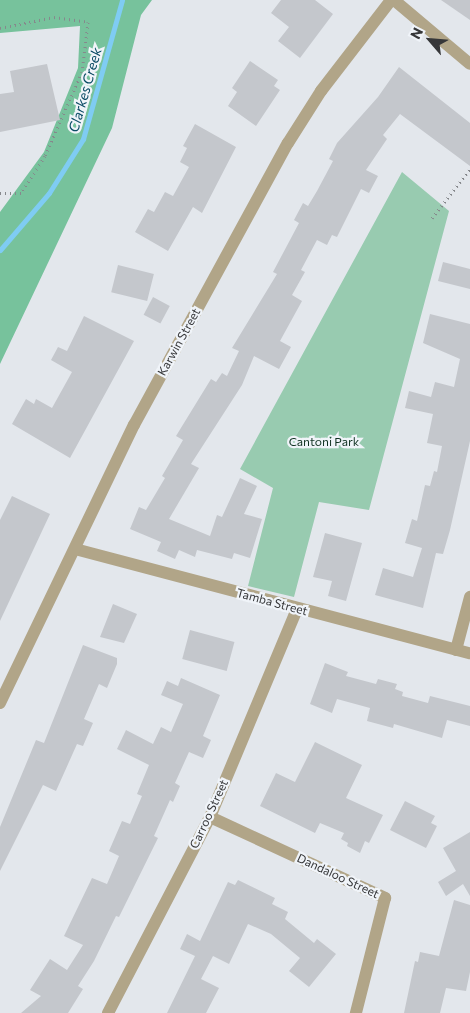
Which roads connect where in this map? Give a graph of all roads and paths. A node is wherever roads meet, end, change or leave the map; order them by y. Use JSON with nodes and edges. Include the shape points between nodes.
{"nodes":[{"id":1,"x":393,"y":0,"type":"edge"},
{"id":2,"x":0,"y":28,"type":"edge"},
{"id":3,"x":470,"y":64,"type":"edge"},
{"id":4,"x":470,"y":169,"type":"edge"},
{"id":5,"x":0,"y":193,"type":"edge"},
{"id":6,"x":432,"y":218,"type":"dead end"},
{"id":7,"x":75,"y":549,"type":"junction"},
{"id":8,"x":470,"y":597,"type":"edge"},
{"id":9,"x":297,"y":609,"type":"junction"},
{"id":10,"x":456,"y":650,"type":"junction"},
{"id":11,"x":470,"y":653,"type":"edge"},
{"id":12,"x":0,"y":703,"type":"edge"},
{"id":13,"x":210,"y":816,"type":"junction"},
{"id":14,"x":108,"y":1013,"type":"edge"},
{"id":15,"x":356,"y":1013,"type":"edge"}],
"edges":[{"from":1,"to":3,"type":"street"},
{"from":1,"to":7,"type":"street","name":"Karwin Street","via":[[321,91],[288,143],[134,425]]},
{"from":2,"to":5,"type":"path","via":[[54,18],[88,22],[82,72],[45,156],[22,193]]},
{"from":4,"to":6,"type":"path"},
{"from":7,"to":9,"type":"street","name":"Tamba Street"},
{"from":7,"to":12,"type":"street","name":"Karwin Street"},
{"from":8,"to":10,"type":"street"},
{"from":9,"to":10,"type":"street","name":"Tamba Street"},
{"from":9,"to":13,"type":"street","name":"Carroo Street"},
{"from":10,"to":11,"type":"street","name":"Tamba Street"},
{"from":13,"to":14,"type":"street","name":"Carroo Street"},
{"from":13,"to":15,"type":"street","name":"Dandaloo Street","via":[[385,898]]}]}
